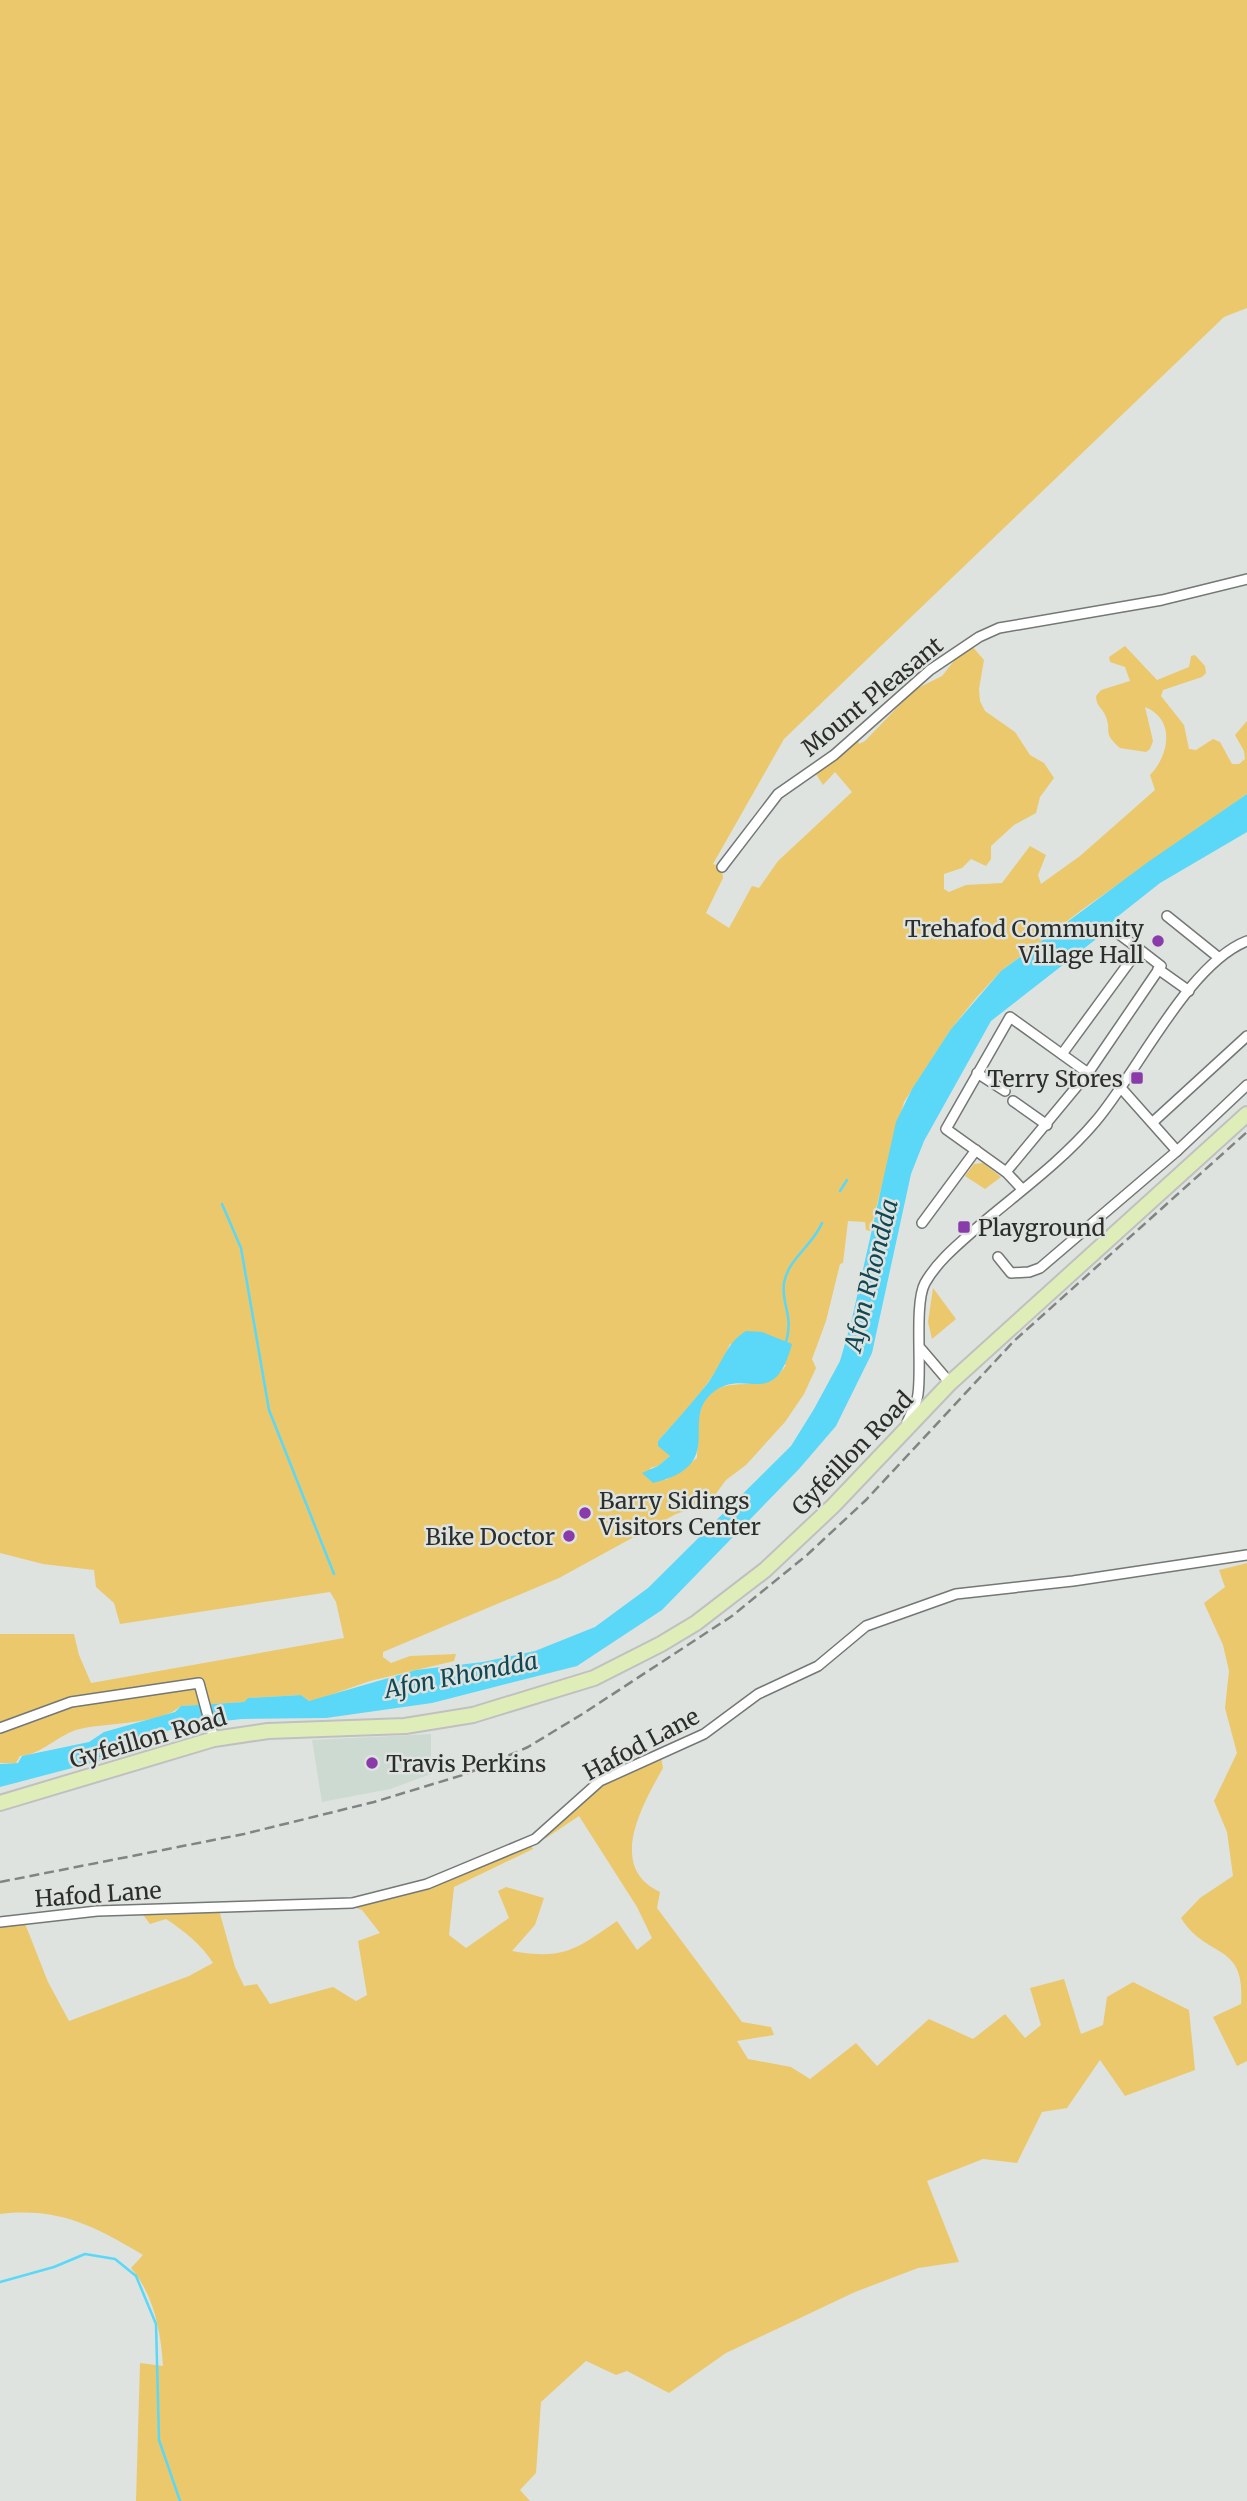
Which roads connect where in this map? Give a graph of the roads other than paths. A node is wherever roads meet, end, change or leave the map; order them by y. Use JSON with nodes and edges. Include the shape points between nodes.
{"nodes":[{"id":1,"x":1247,"y":579,"type":"edge"},
{"id":2,"x":722,"y":867,"type":"dead end"},
{"id":3,"x":1167,"y":916,"type":"dead end"},
{"id":4,"x":1120,"y":935,"type":"dead end"},
{"id":5,"x":1247,"y":941,"type":"edge"},
{"id":6,"x":1139,"y":949,"type":"junction"},
{"id":7,"x":1219,"y":957,"type":"junction"},
{"id":8,"x":1160,"y":967,"type":"junction"},
{"id":9,"x":1189,"y":991,"type":"junction"},
{"id":10,"x":1247,"y":1037,"type":"edge"},
{"id":11,"x":1062,"y":1054,"type":"junction"},
{"id":12,"x":977,"y":1073,"type":"junction"},
{"id":13,"x":1088,"y":1073,"type":"junction"},
{"id":14,"x":1247,"y":1085,"type":"edge"},
{"id":15,"x":1121,"y":1088,"type":"junction"},
{"id":16,"x":1005,"y":1091,"type":"dead end"},
{"id":17,"x":1013,"y":1101,"type":"dead end"},
{"id":18,"x":1247,"y":1114,"type":"edge"},
{"id":19,"x":1153,"y":1122,"type":"junction"},
{"id":20,"x":1048,"y":1125,"type":"junction"},
{"id":21,"x":976,"y":1150,"type":"junction"},
{"id":22,"x":1177,"y":1151,"type":"junction"},
{"id":23,"x":1006,"y":1172,"type":"junction"},
{"id":24,"x":1022,"y":1189,"type":"junction"},
{"id":25,"x":922,"y":1223,"type":"dead end"},
{"id":26,"x":998,"y":1257,"type":"dead end"},
{"id":27,"x":920,"y":1349,"type":"junction"},
{"id":28,"x":950,"y":1383,"type":"junction"},
{"id":29,"x":903,"y":1434,"type":"junction"},
{"id":30,"x":1247,"y":1555,"type":"edge"},
{"id":31,"x":0,"y":1728,"type":"edge"},
{"id":32,"x":212,"y":1732,"type":"junction"},
{"id":33,"x":0,"y":1803,"type":"edge"},
{"id":34,"x":0,"y":1922,"type":"edge"}],
"edges":[{"from":1,"to":2,"type":"street","name":"Mount Pleasant","via":[[1162,600],[999,628],[979,637],[930,670],[834,755],[778,794]]},
{"from":3,"to":7,"type":"street"},
{"from":4,"to":6,"type":"street"},
{"from":5,"to":7,"type":"street"},
{"from":6,"to":8,"type":"street"},
{"from":6,"to":11,"type":"street"},
{"from":7,"to":9,"type":"street"},
{"from":8,"to":9,"type":"street"},
{"from":8,"to":13,"type":"street"},
{"from":9,"to":15,"type":"street"},
{"from":10,"to":19,"type":"street"},
{"from":11,"to":12,"type":"street","via":[[1010,1017]]},
{"from":11,"to":13,"type":"street"},
{"from":12,"to":16,"type":"street"},
{"from":12,"to":21,"type":"street","via":[[946,1129]]},
{"from":13,"to":20,"type":"street"},
{"from":14,"to":22,"type":"street"},
{"from":15,"to":19,"type":"street"},
{"from":15,"to":24,"type":"street","via":[[1088,1129]]},
{"from":17,"to":20,"type":"street"},
{"from":18,"to":28,"type":"main road","name":"Gyfeillon Road"},
{"from":19,"to":22,"type":"street"},
{"from":20,"to":23,"type":"street"},
{"from":21,"to":23,"type":"street"},
{"from":21,"to":25,"type":"street"},
{"from":22,"to":26,"type":"street","via":[[1040,1268],[1012,1273]]},
{"from":23,"to":24,"type":"street"},
{"from":24,"to":27,"type":"street","via":[[951,1252],[923,1285]]},
{"from":27,"to":28,"type":"street"},
{"from":27,"to":29,"type":"street","via":[[918,1398]]},
{"from":28,"to":29,"type":"main road","name":"Gyfeillon Road"},
{"from":29,"to":32,"type":"main road","name":"Gyfeillon Road","via":[[807,1532],[730,1599],[661,1644],[594,1678],[537,1698],[405,1726]]},
{"from":30,"to":34,"type":"street","name":"Hafod Lane","via":[[956,1594],[866,1626],[818,1666],[758,1694],[704,1734],[600,1781],[535,1839],[427,1884],[352,1903],[97,1910]]},
{"from":31,"to":32,"type":"street","via":[[71,1702],[199,1683]]},
{"from":32,"to":33,"type":"main road","name":"Gyfeillon Road"}]}
